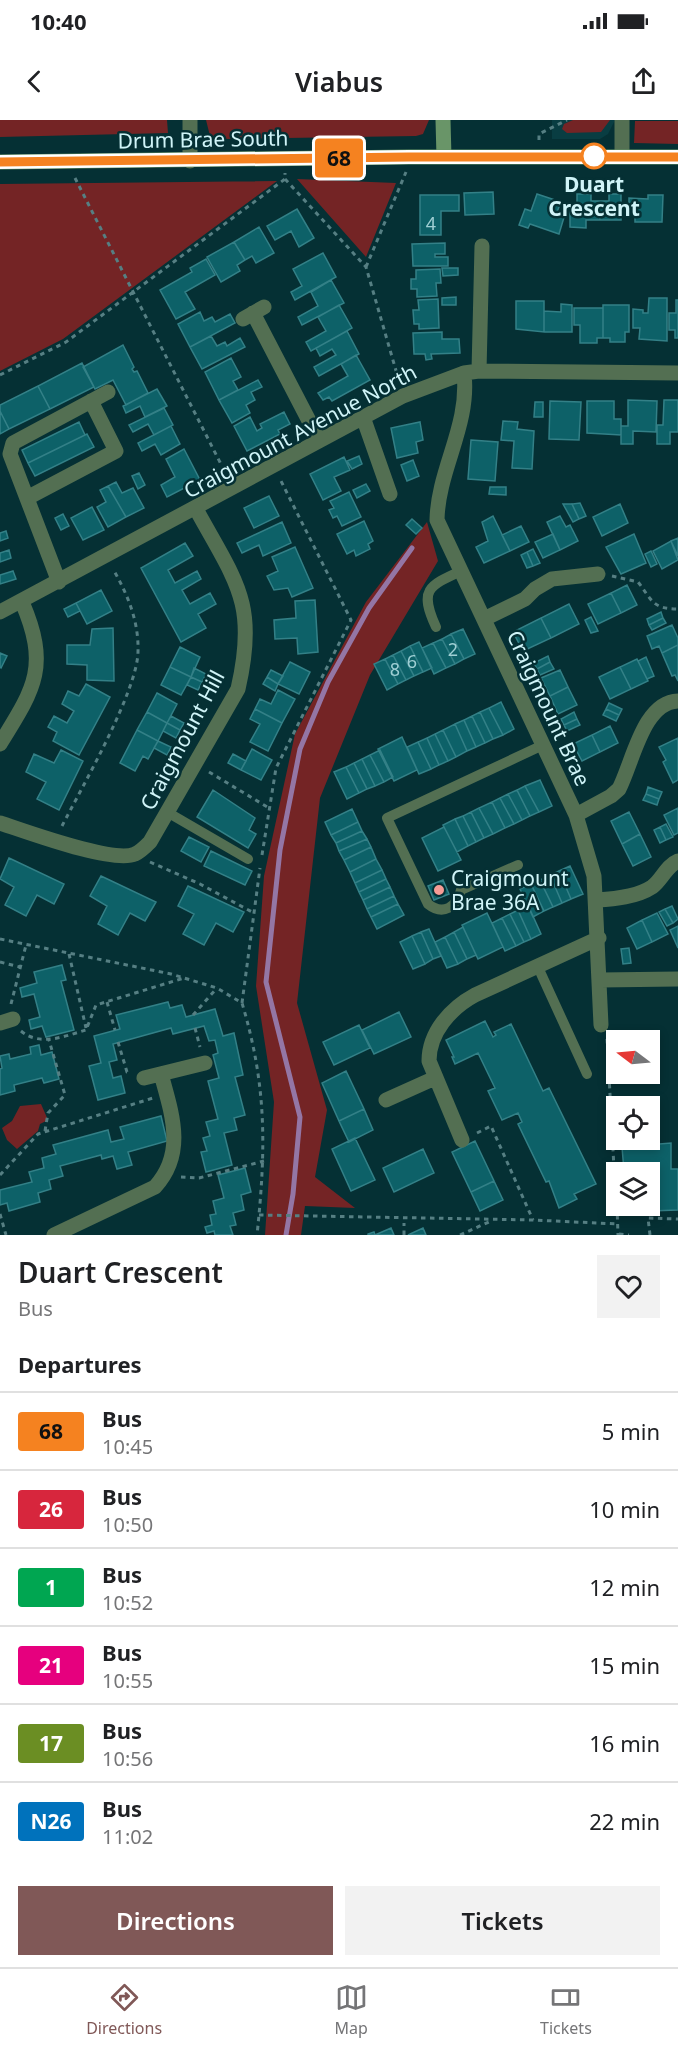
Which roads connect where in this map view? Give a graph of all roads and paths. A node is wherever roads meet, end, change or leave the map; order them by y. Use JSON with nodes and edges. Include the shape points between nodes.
{"nodes":[{"id":1,"x":190,"y":120,"type":"edge"},
{"id":2,"x":442,"y":120,"type":"edge"},
{"id":3,"x":567,"y":120,"type":"edge"},
{"id":4,"x":622,"y":120,"type":"edge"},
{"id":5,"x":622,"y":156,"type":"junction"},
{"id":6,"x":409,"y":157,"type":"junction"},
{"id":7,"x":444,"y":157,"type":"junction"},
{"id":8,"x":539,"y":157,"type":"junction"},
{"id":9,"x":678,"y":157,"type":"edge"},
{"id":10,"x":287,"y":160,"type":"junction"},
{"id":11,"x":190,"y":161,"type":"junction"},
{"id":12,"x":0,"y":162,"type":"edge"},
{"id":13,"x":285,"y":179,"type":"junction"},
{"id":14,"x":76,"y":183,"type":"dead end"},
{"id":15,"x":482,"y":246,"type":"dead end"},
{"id":16,"x":366,"y":267,"type":"junction"},
{"id":17,"x":132,"y":292,"type":"junction"},
{"id":18,"x":253,"y":313,"type":"dead end"},
{"id":19,"x":479,"y":371,"type":"junction"},
{"id":20,"x":464,"y":373,"type":"junction"},
{"id":21,"x":678,"y":373,"type":"edge"},
{"id":22,"x":0,"y":375,"type":"edge"},
{"id":23,"x":108,"y":393,"type":"dead end"},
{"id":24,"x":403,"y":396,"type":"junction"},
{"id":25,"x":91,"y":401,"type":"junction"},
{"id":26,"x":363,"y":417,"type":"junction"},
{"id":27,"x":319,"y":441,"type":"junction"},
{"id":28,"x":273,"y":467,"type":"junction"},
{"id":29,"x":391,"y":484,"type":"dead end"},
{"id":30,"x":234,"y":489,"type":"junction"},
{"id":31,"x":27,"y":498,"type":"junction"},
{"id":32,"x":196,"y":509,"type":"junction"},
{"id":33,"x":106,"y":557,"type":"junction"},
{"id":34,"x":461,"y":571,"type":"junction"},
{"id":35,"x":598,"y":574,"type":"joint"},
{"id":36,"x":59,"y":582,"type":"junction"},
{"id":37,"x":22,"y":602,"type":"junction"},
{"id":38,"x":678,"y":609,"type":"edge"},
{"id":39,"x":0,"y":612,"type":"edge"},
{"id":40,"x":484,"y":619,"type":"junction"},
{"id":41,"x":436,"y":627,"type":"dead end"},
{"id":42,"x":678,"y":701,"type":"edge"},
{"id":43,"x":0,"y":744,"type":"edge"},
{"id":44,"x":543,"y":745,"type":"junction"},
{"id":45,"x":196,"y":764,"type":"junction"},
{"id":46,"x":269,"y":808,"type":"junction"},
{"id":47,"x":168,"y":812,"type":"junction"},
{"id":48,"x":576,"y":815,"type":"junction"},
{"id":49,"x":0,"y":823,"type":"edge"},
{"id":50,"x":54,"y":841,"type":"junction"},
{"id":51,"x":135,"y":855,"type":"junction"},
{"id":52,"x":248,"y":859,"type":"dead end"},
{"id":53,"x":678,"y":861,"type":"edge"},
{"id":54,"x":518,"y":865,"type":"dead end"},
{"id":55,"x":597,"y":900,"type":"junction"},
{"id":56,"x":254,"y":913,"type":"junction"},
{"id":57,"x":598,"y":938,"type":"junction"},
{"id":58,"x":0,"y":939,"type":"edge"},
{"id":59,"x":26,"y":945,"type":"junction"},
{"id":60,"x":69,"y":954,"type":"junction"},
{"id":61,"x":0,"y":962,"type":"edge"},
{"id":62,"x":537,"y":965,"type":"junction"},
{"id":63,"x":20,"y":967,"type":"junction"},
{"id":64,"x":183,"y":978,"type":"junction"},
{"id":65,"x":678,"y":979,"type":"edge"},
{"id":66,"x":600,"y":980,"type":"junction"},
{"id":67,"x":217,"y":988,"type":"junction"},
{"id":68,"x":107,"y":1002,"type":"junction"},
{"id":69,"x":242,"y":1002,"type":"junction"},
{"id":70,"x":193,"y":1015,"type":"dead end"},
{"id":71,"x":7,"y":1021,"type":"edge"},
{"id":72,"x":601,"y":1024,"type":"joint"},
{"id":73,"x":86,"y":1030,"type":"junction"},
{"id":74,"x":115,"y":1030,"type":"dead end"},
{"id":75,"x":49,"y":1040,"type":"junction"},
{"id":76,"x":118,"y":1042,"type":"dead end"},
{"id":77,"x":205,"y":1063,"type":"dead end"},
{"id":78,"x":160,"y":1074,"type":"junction"},
{"id":79,"x":587,"y":1074,"type":"dead end"},
{"id":80,"x":144,"y":1078,"type":"joint"},
{"id":81,"x":435,"y":1078,"type":"junction"},
{"id":82,"x":166,"y":1094,"type":"junction"},
{"id":83,"x":386,"y":1100,"type":"dead end"},
{"id":84,"x":45,"y":1131,"type":"junction"},
{"id":85,"x":462,"y":1140,"type":"joint"},
{"id":86,"x":264,"y":1161,"type":"junction"},
{"id":87,"x":614,"y":1162,"type":"edge"},
{"id":88,"x":0,"y":1175,"type":"edge"},
{"id":89,"x":166,"y":1175,"type":"junction"},
{"id":90,"x":0,"y":1214,"type":"edge"},
{"id":91,"x":259,"y":1215,"type":"junction"},
{"id":92,"x":618,"y":1216,"type":"edge"},
{"id":93,"x":678,"y":1219,"type":"edge"},
{"id":94,"x":494,"y":1220,"type":"junction"},
{"id":95,"x":533,"y":1220,"type":"junction"},
{"id":96,"x":404,"y":1223,"type":"dead end"},
{"id":97,"x":618,"y":1224,"type":"junction"},
{"id":98,"x":472,"y":1230,"type":"junction"},
{"id":99,"x":618,"y":1234,"type":"edge"},
{"id":100,"x":6,"y":1235,"type":"edge"},
{"id":101,"x":54,"y":1235,"type":"edge"},
{"id":102,"x":257,"y":1235,"type":"edge"},
{"id":103,"x":404,"y":1235,"type":"edge"},
{"id":104,"x":460,"y":1235,"type":"edge"},
{"id":105,"x":474,"y":1235,"type":"edge"},
{"id":106,"x":629,"y":1235,"type":"edge"},
{"id":107,"x":650,"y":1235,"type":"edge"}],
"edges":[{"from":1,"to":11,"type":"street"},
{"from":2,"to":7,"type":"main road"},
{"from":3,"to":8,"type":"path","via":[[539,134]]},
{"from":4,"to":5,"type":"street"},
{"from":5,"to":8,"type":"main road"},
{"from":5,"to":9,"type":"main road"},
{"from":6,"to":7,"type":"main road","name":"Drum Brae South"},
{"from":6,"to":10,"type":"main road","name":"Drum Brae South"},
{"from":6,"to":16,"type":"path"},
{"from":7,"to":8,"type":"main road","name":"Drum Brae South"},
{"from":10,"to":11,"type":"main road","name":"Drum Brae South"},
{"from":10,"to":13,"type":"path"},
{"from":11,"to":12,"type":"main road","name":"Drum Brae South"},
{"from":13,"to":16,"type":"path"},
{"from":13,"to":17,"type":"path"},
{"from":14,"to":17,"type":"path"},
{"from":15,"to":19,"type":"street"},
{"from":16,"to":24,"type":"path"},
{"from":17,"to":22,"type":"path","via":[[66,342]]},
{"from":17,"to":30,"type":"path"},
{"from":18,"to":27,"type":"street"},
{"from":19,"to":20,"type":"street","name":"Craigmount Avenue North"},
{"from":19,"to":21,"type":"street","name":"Craigmount Avenue North"},
{"from":20,"to":24,"type":"street","name":"Craigmount Avenue North"},
{"from":20,"to":34,"type":"street","name":"Craigmount Brae","via":[[464,408],[437,507],[440,529]]},
{"from":23,"to":25,"type":"street"},
{"from":24,"to":26,"type":"street","name":"Craigmount Avenue North"},
{"from":25,"to":31,"type":"street","via":[[13,442],[10,453]]},
{"from":25,"to":31,"type":"street","via":[[116,451]]},
{"from":26,"to":27,"type":"street","name":"Craigmount Avenue North"},
{"from":26,"to":29,"type":"street"},
{"from":27,"to":28,"type":"street","name":"Craigmount Avenue North"},
{"from":28,"to":30,"type":"street","name":"Craigmount Avenue North"},
{"from":28,"to":46,"type":"path","via":[[351,620],[276,768]]},
{"from":30,"to":32,"type":"street","name":"Craigmount Avenue North"},
{"from":31,"to":36,"type":"street"},
{"from":32,"to":33,"type":"street","name":"Craigmount Avenue North"},
{"from":32,"to":45,"type":"street","name":"Craigmount Hill","via":[[241,592],[247,632],[238,689]]},
{"from":33,"to":36,"type":"street","name":"Craigmount Avenue North"},
{"from":33,"to":50,"type":"path","via":[[129,596],[138,653],[122,704]]},
{"from":34,"to":40,"type":"street","name":"Craigmount Brae"},
{"from":34,"to":41,"type":"lane","via":[[432,584],[426,596]]},
{"from":35,"to":38,"type":"path","via":[[638,582],[649,600],[666,609]]},
{"from":35,"to":40,"type":"street","name":"Craigmount Brae","via":[[552,579],[525,599]]},
{"from":36,"to":37,"type":"street","name":"Craigmount Avenue North"},
{"from":37,"to":39,"type":"street","name":"Craigmount Avenue North"},
{"from":37,"to":43,"type":"street","via":[[37,650],[38,668],[30,695]]},
{"from":40,"to":44,"type":"street","name":"Craigmount Brae"},
{"from":42,"to":48,"type":"street","name":"Craigmount Brae","via":[[668,702],[652,713],[619,789]]},
{"from":44,"to":48,"type":"street","name":"Craigmount Brae"},
{"from":44,"to":54,"type":"lane","via":[[387,818],[428,904],[436,910],[452,906],[461,890]]},
{"from":45,"to":46,"type":"path"},
{"from":45,"to":47,"type":"street","name":"Craigmount Hill"},
{"from":46,"to":56,"type":"path"},
{"from":47,"to":51,"type":"street","name":"Craigmount Hill","via":[[150,842]]},
{"from":47,"to":52,"type":"lane"},
{"from":48,"to":55,"type":"street","name":"Craigmount Brae","via":[[589,852]]},
{"from":49,"to":50,"type":"street"},
{"from":50,"to":51,"type":"street","via":[[115,856]]},
{"from":51,"to":56,"type":"path"},
{"from":53,"to":55,"type":"street","via":[[652,887],[616,899]]},
{"from":55,"to":57,"type":"street","name":"Craigmount Brae"},
{"from":56,"to":69,"type":"path"},
{"from":57,"to":62,"type":"street"},
{"from":57,"to":66,"type":"street","name":"Craigmount Brae"},
{"from":58,"to":59,"type":"path"},
{"from":59,"to":60,"type":"path"},
{"from":59,"to":63,"type":"path"},
{"from":60,"to":64,"type":"path"},
{"from":60,"to":73,"type":"path"},
{"from":61,"to":63,"type":"path"},
{"from":62,"to":79,"type":"lane"},
{"from":62,"to":81,"type":"street","via":[[457,1004],[429,1049]]},
{"from":63,"to":71,"type":"path"},
{"from":64,"to":67,"type":"path"},
{"from":64,"to":68,"type":"path"},
{"from":65,"to":66,"type":"street"},
{"from":66,"to":72,"type":"street","name":"Craigmount Brae"},
{"from":67,"to":69,"type":"path"},
{"from":67,"to":70,"type":"path"},
{"from":68,"to":73,"type":"path","via":[[96,1005]]},
{"from":68,"to":74,"type":"path"},
{"from":69,"to":86,"type":"path","via":[[255,1048],[263,1104]]},
{"from":71,"to":75,"type":"path","via":[[26,1035]]},
{"from":72,"to":87,"type":"path","via":[[606,1024]]},
{"from":73,"to":75,"type":"path"},
{"from":75,"to":84,"type":"path","via":[[65,1095],[48,1113]]},
{"from":76,"to":80,"type":"path","via":[[127,1072]]},
{"from":77,"to":78,"type":"street"},
{"from":78,"to":80,"type":"street"},
{"from":78,"to":82,"type":"street"},
{"from":81,"to":83,"type":"street"},
{"from":81,"to":85,"type":"street"},
{"from":82,"to":84,"type":"path"},
{"from":82,"to":89,"type":"street","via":[[174,1149]]},
{"from":84,"to":88,"type":"path"},
{"from":85,"to":95,"type":"path","via":[[491,1126]]},
{"from":86,"to":89,"type":"path","via":[[199,1178]]},
{"from":86,"to":91,"type":"path"},
{"from":89,"to":101,"type":"street","via":[[155,1187]]},
{"from":90,"to":100,"type":"path"},
{"from":91,"to":94,"type":"path"},
{"from":91,"to":102,"type":"path"},
{"from":92,"to":97,"type":"path"},
{"from":93,"to":107,"type":"path","via":[[648,1218]]},
{"from":94,"to":95,"type":"path"},
{"from":94,"to":98,"type":"path"},
{"from":95,"to":97,"type":"path"},
{"from":96,"to":103,"type":"path"},
{"from":97,"to":99,"type":"path"},
{"from":98,"to":104,"type":"path"},
{"from":98,"to":105,"type":"path"},
{"from":99,"to":106,"type":"path"}]}
